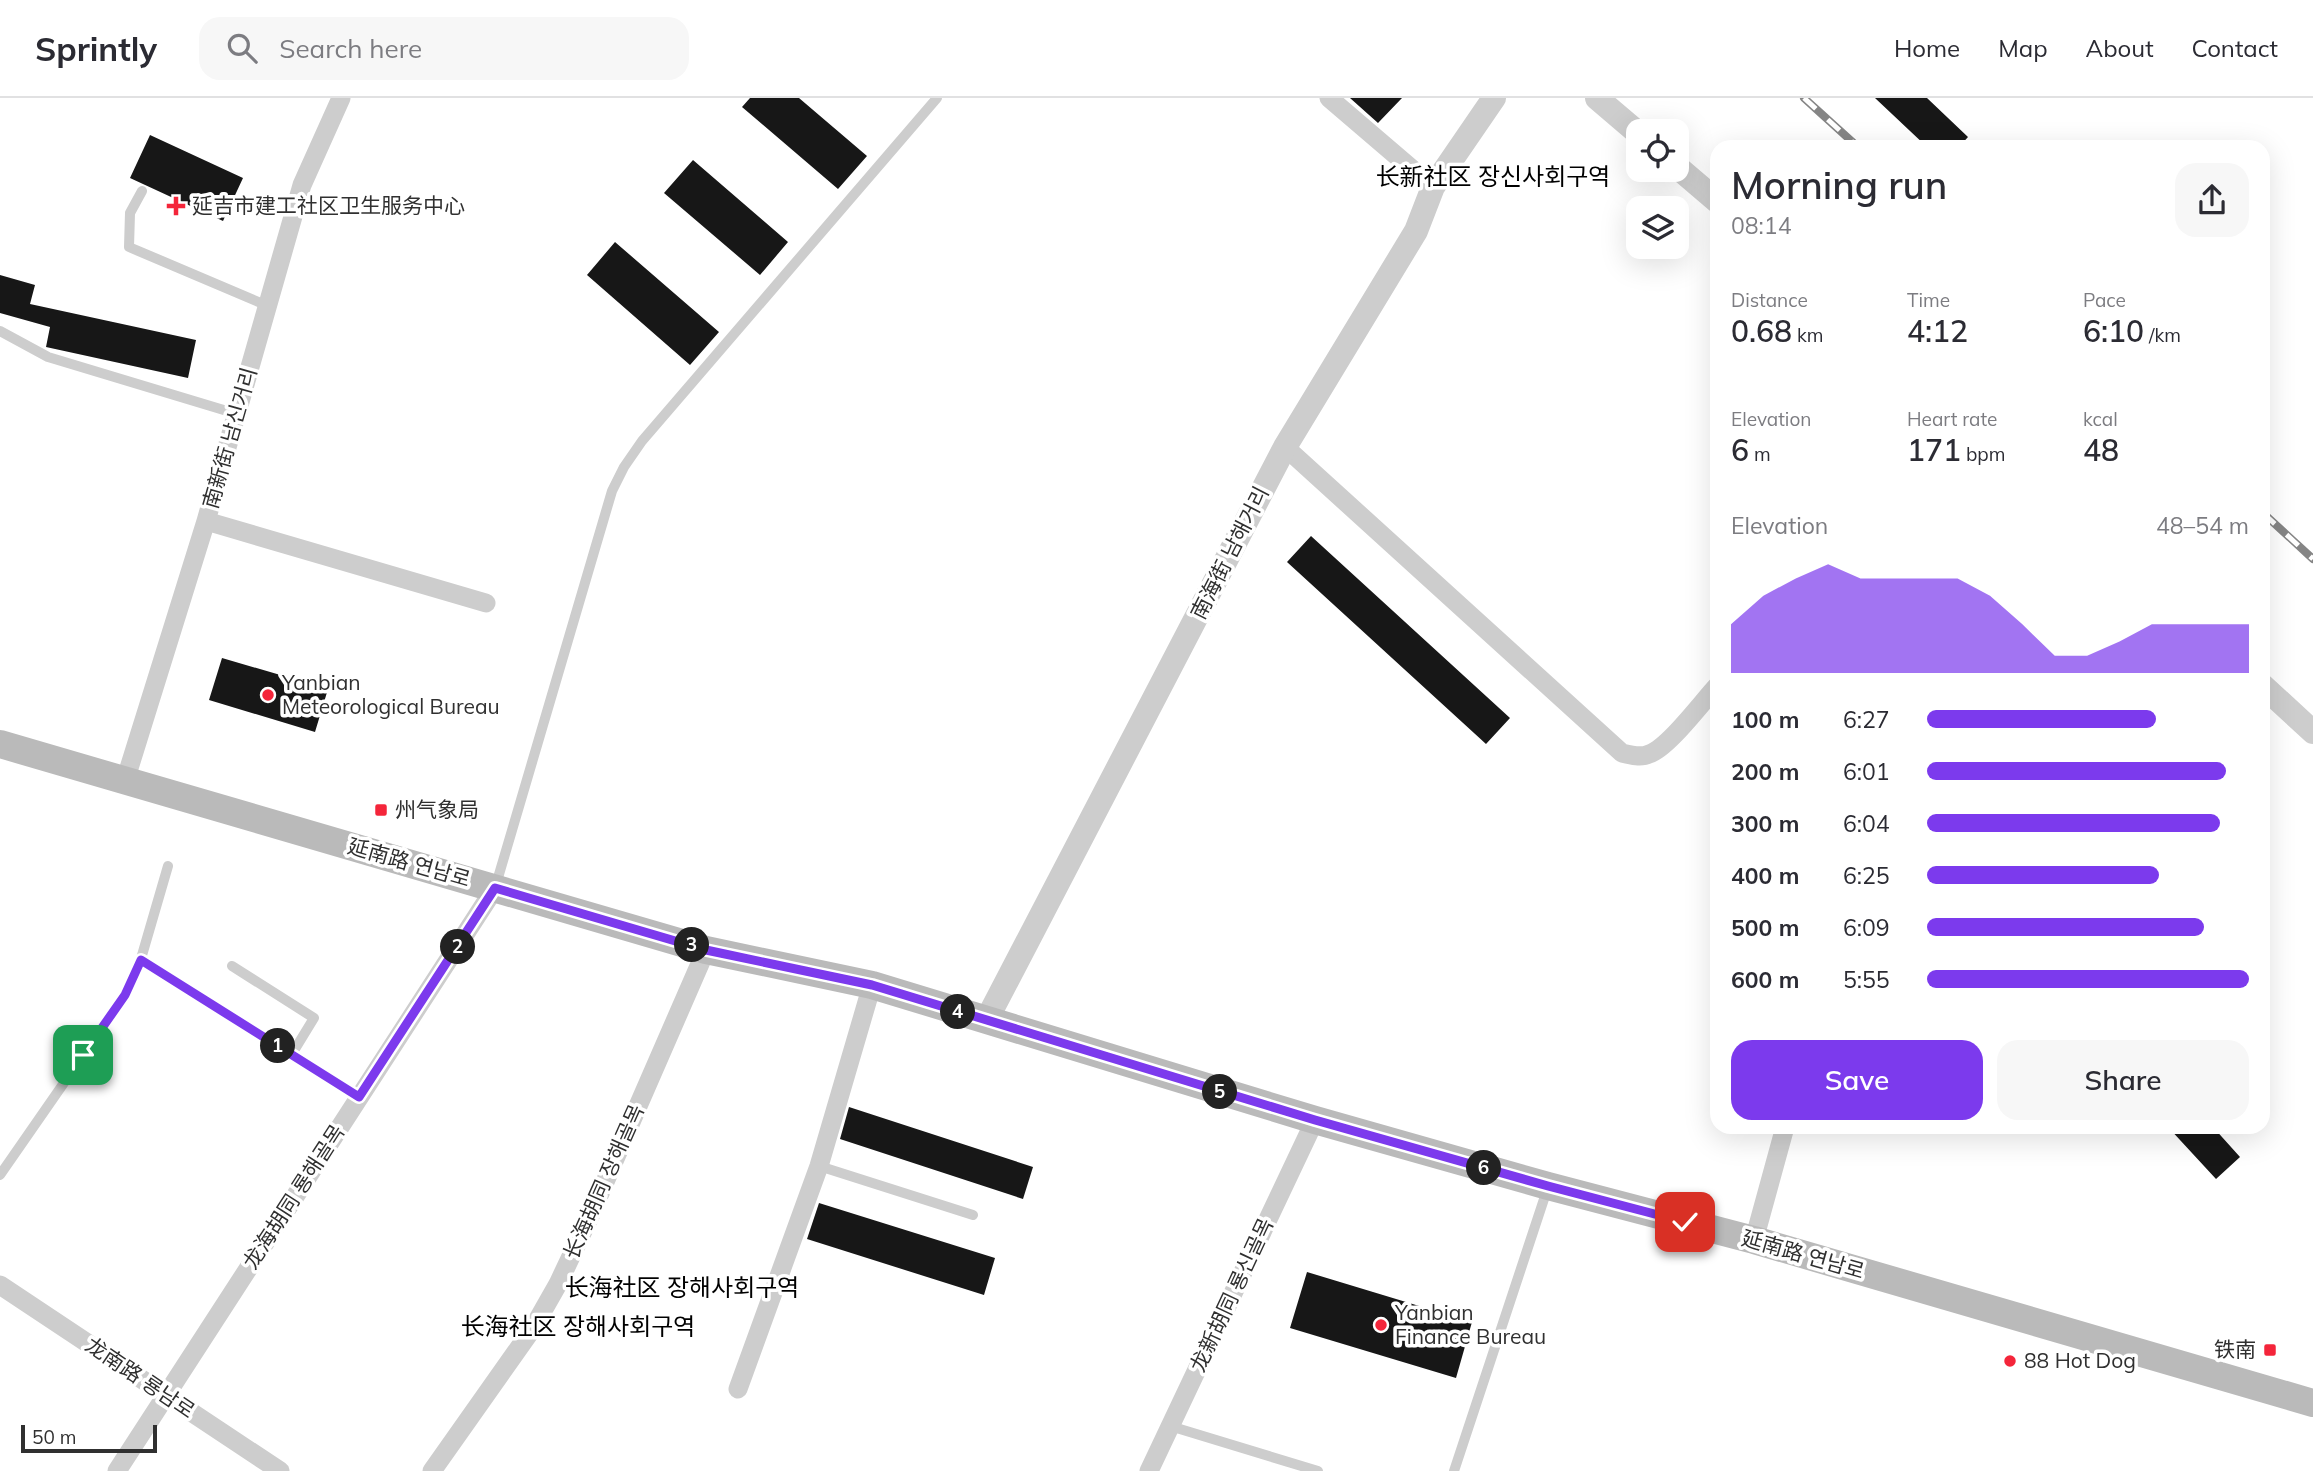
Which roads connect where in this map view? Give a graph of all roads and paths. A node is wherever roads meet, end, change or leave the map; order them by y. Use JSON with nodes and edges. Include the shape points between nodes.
{"nodes":[{"id":1,"x":341,"y":98,"type":"edge"},
{"id":2,"x":937,"y":98,"type":"edge"},
{"id":3,"x":1329,"y":98,"type":"edge"},
{"id":4,"x":1494,"y":98,"type":"edge"},
{"id":5,"x":1597,"y":98,"type":"edge"},
{"id":6,"x":1626,"y":123,"type":"edge"},
{"id":7,"x":1689,"y":177,"type":"edge"},
{"id":8,"x":1433,"y":187,"type":"junction"},
{"id":9,"x":142,"y":191,"type":"dead end"},
{"id":10,"x":1710,"y":195,"type":"edge"},
{"id":11,"x":268,"y":306,"type":"junction"},
{"id":12,"x":0,"y":331,"type":"edge"},
{"id":13,"x":237,"y":414,"type":"junction"},
{"id":14,"x":1285,"y":447,"type":"junction"},
{"id":15,"x":206,"y":521,"type":"junction"},
{"id":16,"x":486,"y":603,"type":"dead end"},
{"id":17,"x":2270,"y":692,"type":"edge"},
{"id":18,"x":1710,"y":694,"type":"edge"},
{"id":19,"x":2313,"y":732,"type":"edge"},
{"id":20,"x":0,"y":744,"type":"edge"},
{"id":21,"x":125,"y":781,"type":"junction"},
{"id":22,"x":168,"y":866,"type":"dead end"},
{"id":23,"x":495,"y":888,"type":"junction"},
{"id":24,"x":706,"y":950,"type":"junction"},
{"id":25,"x":141,"y":960,"type":"junction"},
{"id":26,"x":232,"y":966,"type":"dead end"},
{"id":27,"x":872,"y":985,"type":"junction"},
{"id":28,"x":986,"y":1021,"type":"junction"},
{"id":29,"x":292,"y":1054,"type":"junction"},
{"id":30,"x":359,"y":1097,"type":"junction"},
{"id":31,"x":1315,"y":1120,"type":"junction"},
{"id":32,"x":1783,"y":1134,"type":"edge"},
{"id":33,"x":819,"y":1166,"type":"junction"},
{"id":34,"x":0,"y":1175,"type":"edge"},
{"id":35,"x":1548,"y":1186,"type":"junction"},
{"id":36,"x":973,"y":1215,"type":"dead end"},
{"id":37,"x":1754,"y":1240,"type":"junction"},
{"id":38,"x":0,"y":1285,"type":"edge"},
{"id":39,"x":738,"y":1389,"type":"dead end"},
{"id":40,"x":166,"y":1396,"type":"junction"},
{"id":41,"x":2313,"y":1403,"type":"edge"},
{"id":42,"x":1170,"y":1426,"type":"junction"},
{"id":43,"x":117,"y":1471,"type":"edge"},
{"id":44,"x":280,"y":1471,"type":"edge"},
{"id":45,"x":432,"y":1471,"type":"edge"},
{"id":46,"x":1149,"y":1471,"type":"edge"},
{"id":47,"x":1318,"y":1471,"type":"edge"},
{"id":48,"x":1454,"y":1471,"type":"edge"}],
"edges":[{"from":1,"to":11,"type":"street","name":"南新街 남신거리","via":[[302,185]]},
{"from":2,"to":23,"type":"lane","via":[[624,467],[612,491]]},
{"from":3,"to":8,"type":"street"},
{"from":4,"to":8,"type":"street","name":"南海街 남해거리"},
{"from":5,"to":6,"type":"street"},
{"from":7,"to":10,"type":"street"},
{"from":8,"to":14,"type":"street","name":"南海街 남해거리","via":[[1416,231]]},
{"from":9,"to":11,"type":"lane","via":[[130,213],[130,247]]},
{"from":11,"to":13,"type":"street","name":"南新街 남신거리"},
{"from":12,"to":13,"type":"lane","via":[[48,357]]},
{"from":13,"to":15,"type":"street","name":"南新街 남신거리"},
{"from":14,"to":18,"type":"street","via":[[1622,753],[1649,755]]},
{"from":14,"to":28,"type":"street","name":"南海街 남해거리"},
{"from":15,"to":16,"type":"street"},
{"from":15,"to":21,"type":"street","name":"南新街 남신거리"},
{"from":17,"to":19,"type":"street"},
{"from":20,"to":21,"type":"main road","name":"延南路 연남로"},
{"from":21,"to":23,"type":"main road","name":"延南路 연남로"},
{"from":22,"to":25,"type":"lane"},
{"from":23,"to":24,"type":"main road","name":"延南路 연남로"},
{"from":23,"to":30,"type":"street","name":"龙海胡同 룡해골목"},
{"from":24,"to":27,"type":"main road","name":"延南路 연남로"},
{"from":24,"to":45,"type":"street","name":"长海胡同 장해골목","via":[[558,1284],[533,1328]]},
{"from":25,"to":29,"type":"lane"},
{"from":25,"to":34,"type":"lane","via":[[125,995]]},
{"from":26,"to":29,"type":"lane","via":[[314,1018]]},
{"from":27,"to":28,"type":"main road","name":"延南路 연남로"},
{"from":27,"to":33,"type":"street"},
{"from":28,"to":31,"type":"main road","name":"延南路 연남로"},
{"from":29,"to":30,"type":"lane"},
{"from":30,"to":40,"type":"street","name":"龙海胡同 룡해골목"},
{"from":31,"to":35,"type":"main road","name":"延南路 연남로"},
{"from":31,"to":42,"type":"street","name":"龙新胡同 룡신골목"},
{"from":32,"to":37,"type":"street"},
{"from":33,"to":36,"type":"lane"},
{"from":33,"to":39,"type":"street"},
{"from":35,"to":37,"type":"main road","name":"延南路 연남로"},
{"from":35,"to":48,"type":"lane"},
{"from":37,"to":41,"type":"main road","name":"延南路 연남로"},
{"from":38,"to":40,"type":"street","name":"龙南路 룡남로"},
{"from":40,"to":43,"type":"street","name":"龙海胡同 룡해골목"},
{"from":40,"to":44,"type":"street","name":"龙南路 룡남로"},
{"from":42,"to":46,"type":"street","name":"龙新胡同 룡신골목"},
{"from":42,"to":47,"type":"lane"}]}
